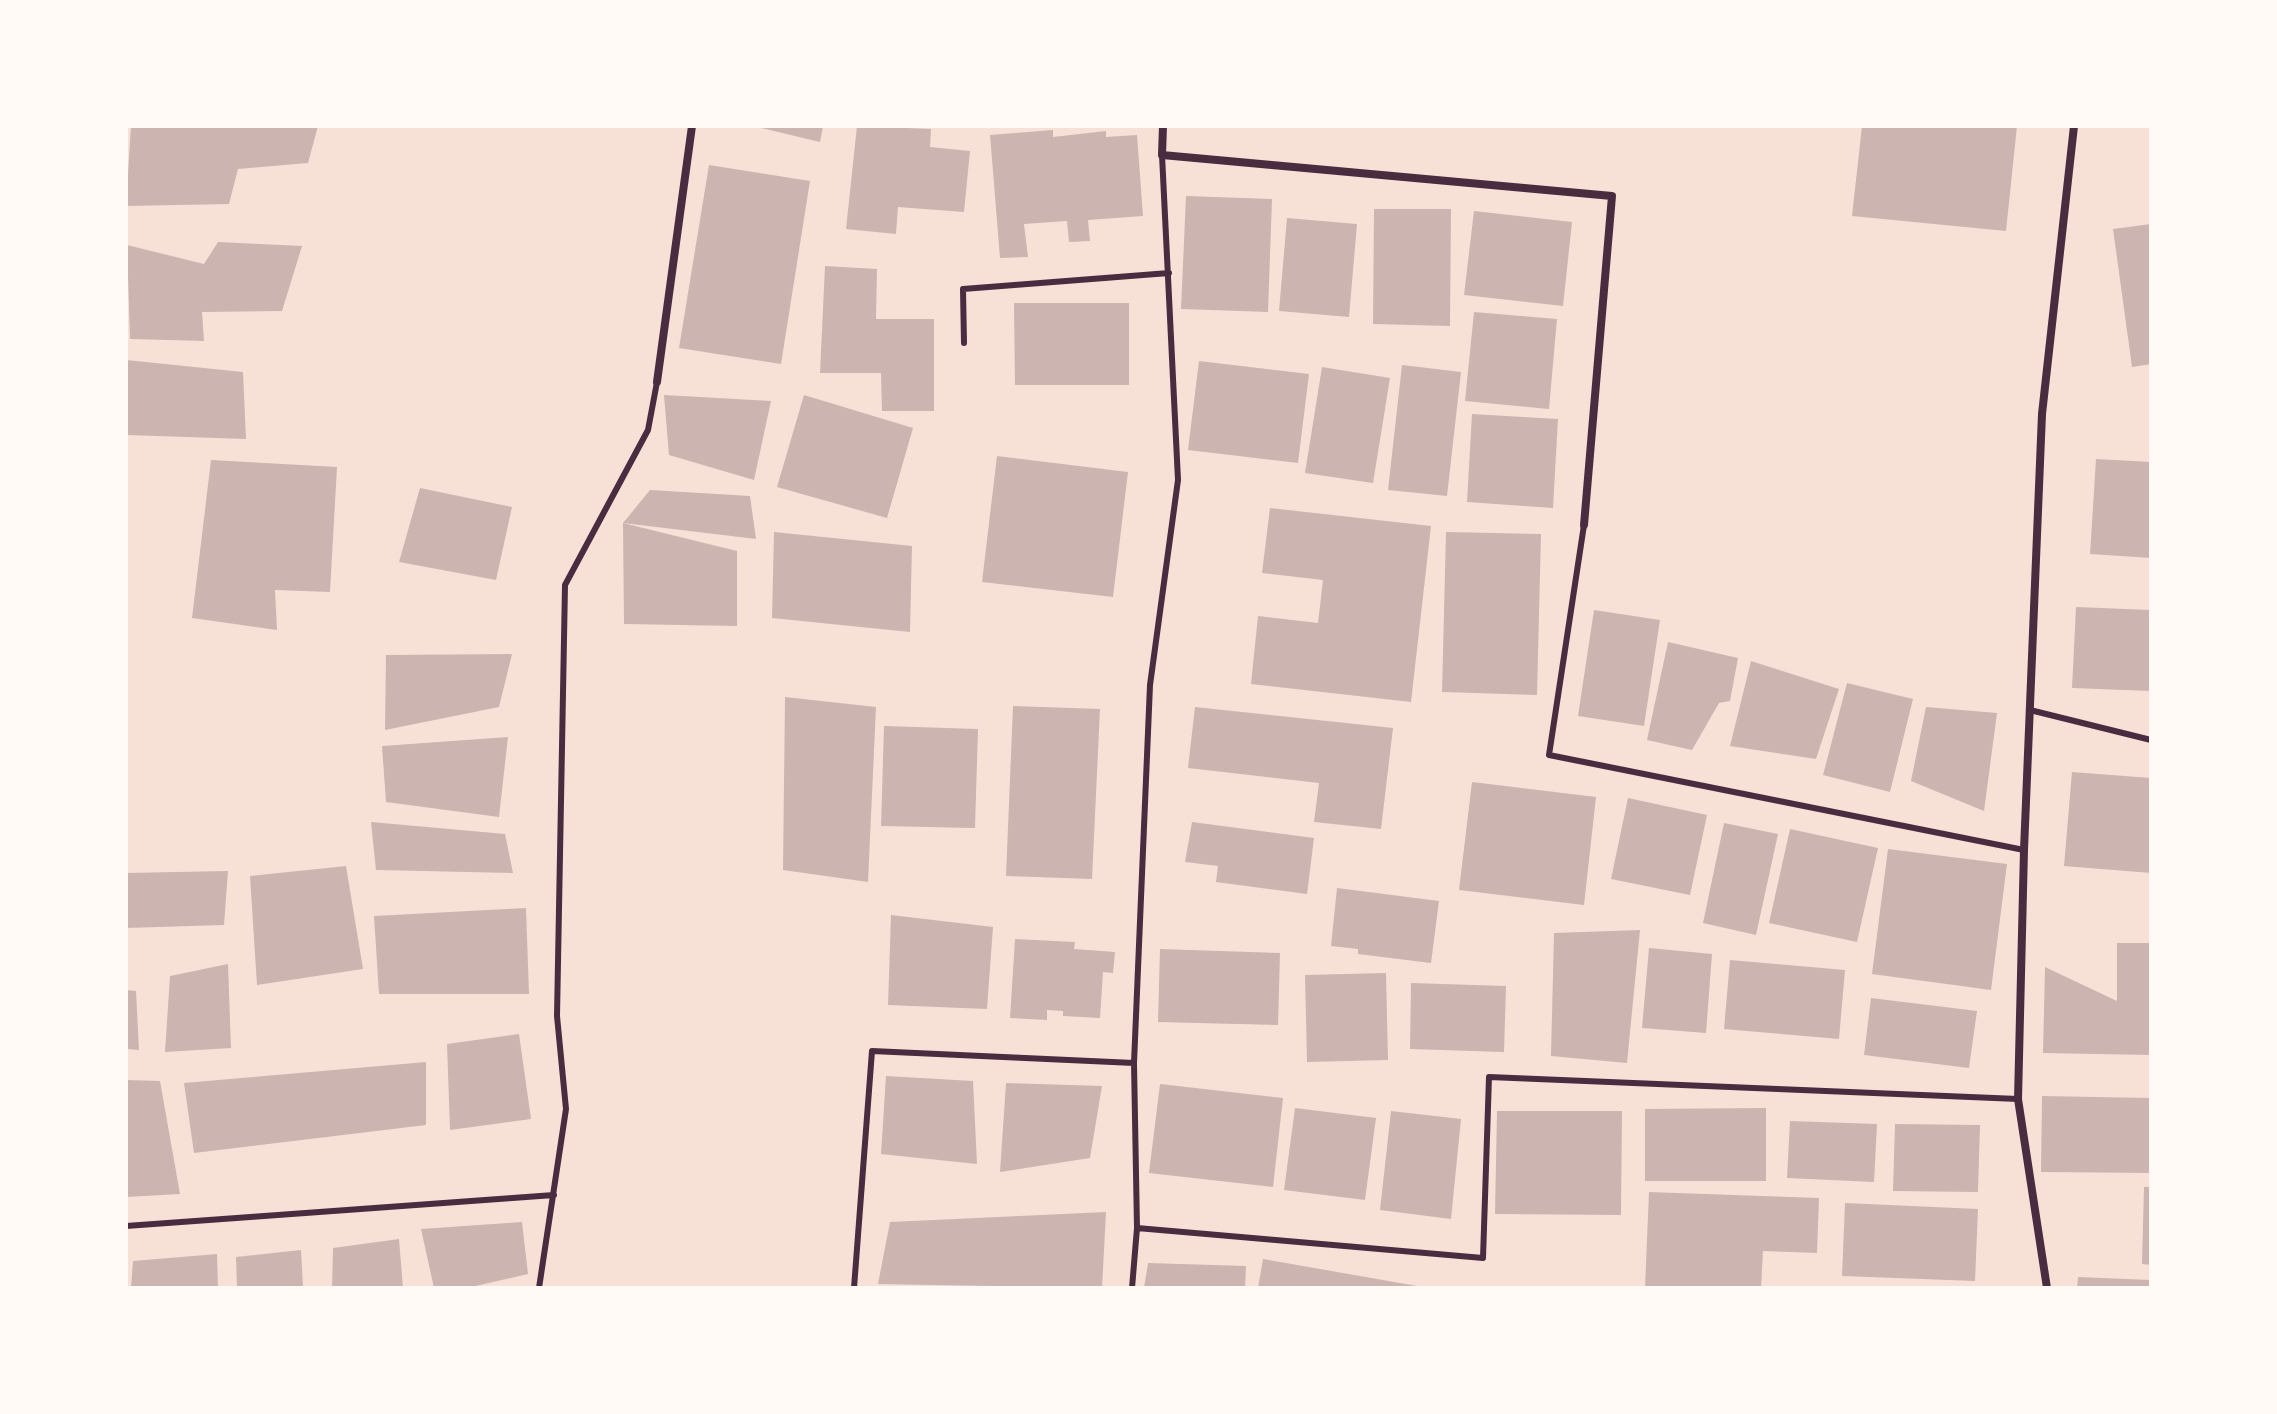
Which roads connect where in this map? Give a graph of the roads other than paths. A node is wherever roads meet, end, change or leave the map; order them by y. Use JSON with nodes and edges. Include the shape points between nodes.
{"nodes":[{"id":1,"x":692,"y":126,"type":"edge"},
{"id":2,"x":1163,"y":126,"type":"edge"},
{"id":3,"x":2074,"y":126,"type":"edge"},
{"id":4,"x":1162,"y":155,"type":"junction"},
{"id":5,"x":1169,"y":273,"type":"junction"},
{"id":6,"x":964,"y":343,"type":"dead end"},
{"id":7,"x":657,"y":382,"type":"joint"},
{"id":8,"x":1584,"y":525,"type":"joint"},
{"id":9,"x":2030,"y":710,"type":"junction"},
{"id":10,"x":2151,"y":740,"type":"edge"},
{"id":11,"x":2024,"y":850,"type":"junction"},
{"id":12,"x":1134,"y":1063,"type":"junction"},
{"id":13,"x":2018,"y":1099,"type":"junction"},
{"id":14,"x":554,"y":1195,"type":"junction"},
{"id":15,"x":126,"y":1226,"type":"edge"},
{"id":16,"x":1137,"y":1228,"type":"junction"},
{"id":17,"x":539,"y":1288,"type":"edge"},
{"id":18,"x":854,"y":1288,"type":"edge"},
{"id":19,"x":1132,"y":1288,"type":"edge"},
{"id":20,"x":2047,"y":1288,"type":"edge"}],
"edges":[{"from":1,"to":7,"type":"street"},
{"from":2,"to":4,"type":"street"},
{"from":3,"to":9,"type":"street","via":[[2042,414]]},
{"from":4,"to":5,"type":"lane"},
{"from":4,"to":8,"type":"street","via":[[1612,196]]},
{"from":5,"to":6,"type":"lane","via":[[963,289]]},
{"from":5,"to":12,"type":"lane","via":[[1178,480],[1150,685]]},
{"from":7,"to":14,"type":"lane","via":[[648,430],[565,585],[557,1016],[566,1109]]},
{"from":8,"to":11,"type":"lane","via":[[1549,755]]},
{"from":9,"to":10,"type":"lane"},
{"from":9,"to":11,"type":"street"},
{"from":11,"to":13,"type":"street"},
{"from":12,"to":16,"type":"lane"},
{"from":12,"to":18,"type":"lane","via":[[872,1051]]},
{"from":13,"to":16,"type":"lane","via":[[1489,1077],[1483,1258]]},
{"from":13,"to":20,"type":"street"},
{"from":14,"to":15,"type":"lane"},
{"from":14,"to":17,"type":"lane"},
{"from":16,"to":19,"type":"lane"}]}
